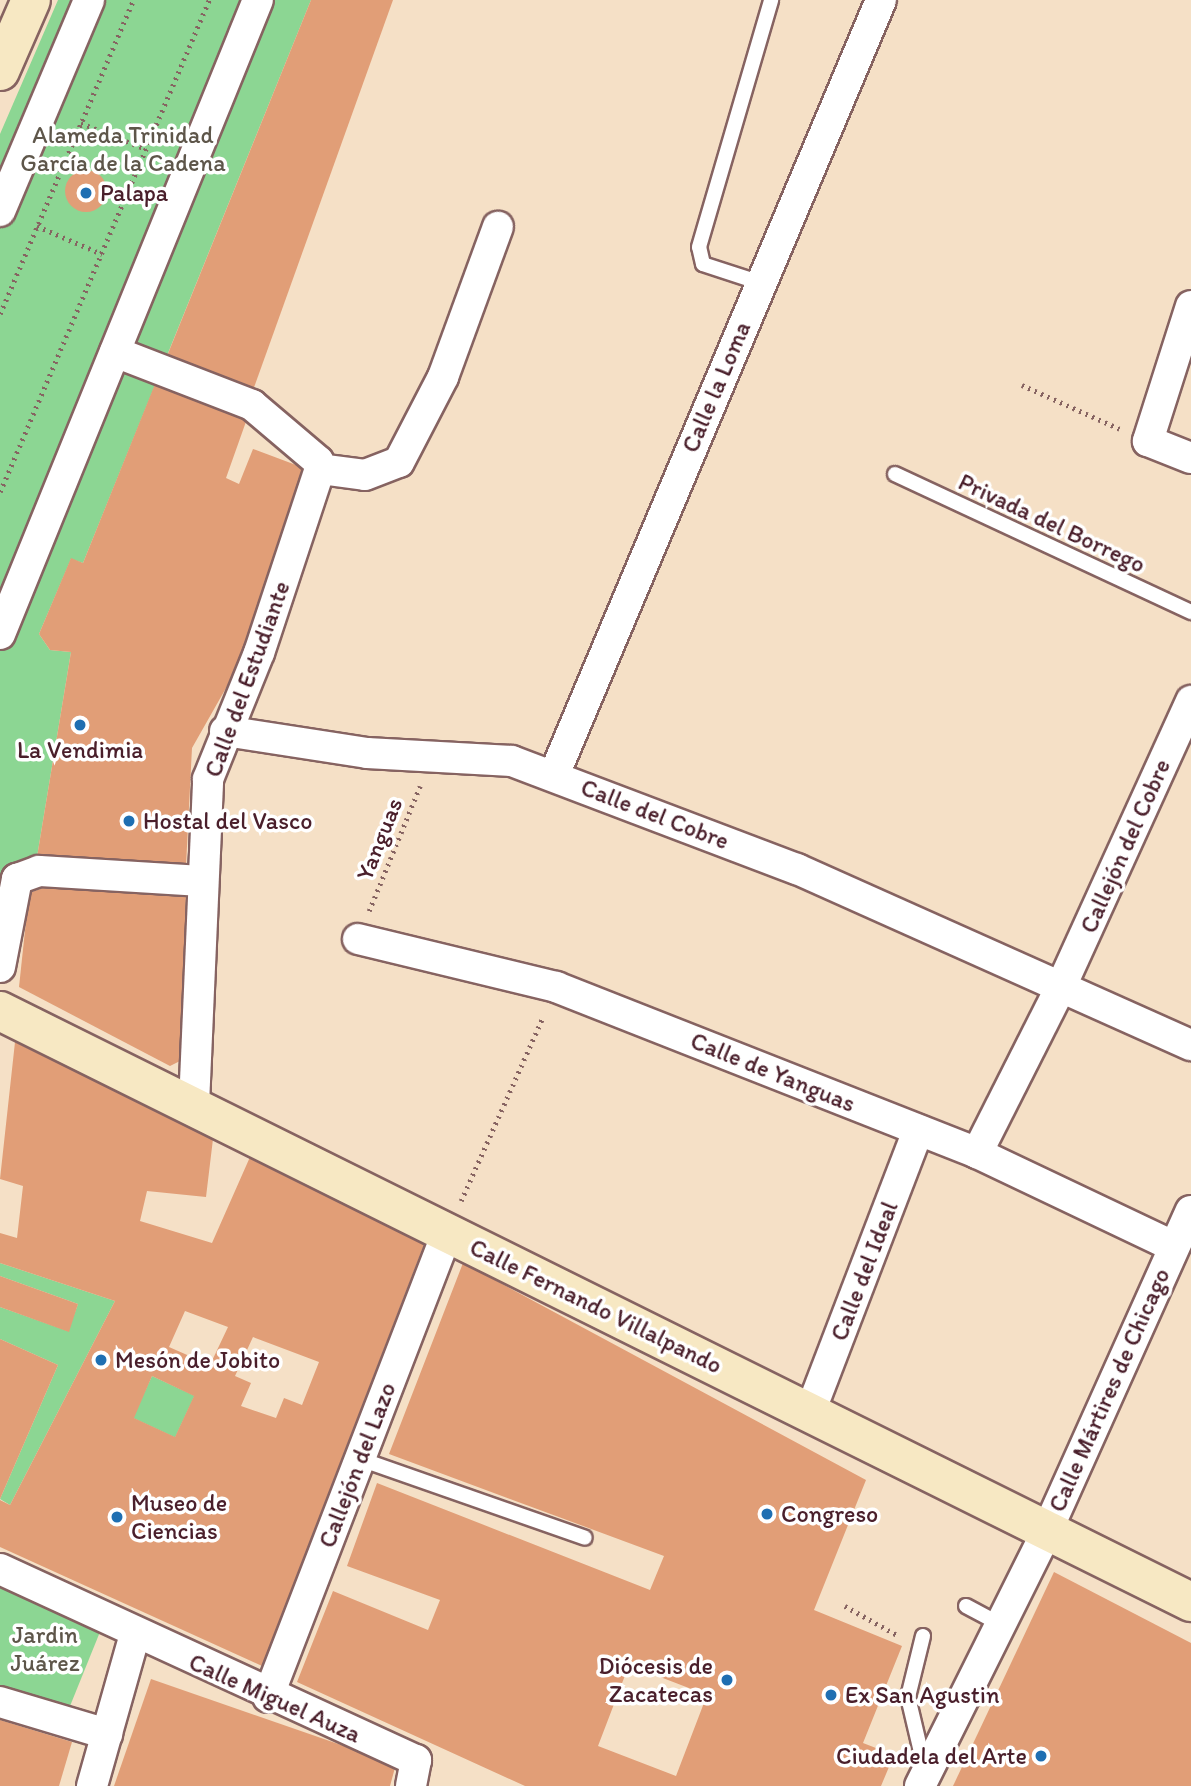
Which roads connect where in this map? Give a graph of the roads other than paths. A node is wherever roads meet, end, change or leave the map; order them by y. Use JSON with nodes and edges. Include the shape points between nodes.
{"nodes":[{"id":1,"x":31,"y":0,"type":"edge"},
{"id":2,"x":89,"y":0,"type":"edge"},
{"id":3,"x":258,"y":0,"type":"edge"},
{"id":4,"x":771,"y":0,"type":"edge"},
{"id":5,"x":881,"y":0,"type":"edge"},
{"id":6,"x":0,"y":71,"type":"edge"},
{"id":7,"x":0,"y":211,"type":"edge"},
{"id":8,"x":498,"y":227,"type":"dead end"},
{"id":9,"x":761,"y":283,"type":"junction"},
{"id":10,"x":1191,"y":306,"type":"edge"},
{"id":11,"x":115,"y":352,"type":"junction"},
{"id":12,"x":1191,"y":458,"type":"edge"},
{"id":13,"x":320,"y":469,"type":"junction"},
{"id":14,"x":895,"y":474,"type":"dead end"},
{"id":15,"x":1191,"y":612,"type":"edge"},
{"id":16,"x":0,"y":634,"type":"edge"},
{"id":17,"x":1191,"y":701,"type":"edge"},
{"id":18,"x":225,"y":732,"type":"junction"},
{"id":19,"x":554,"y":775,"type":"junction"},
{"id":20,"x":203,"y":881,"type":"junction"},
{"id":21,"x":358,"y":939,"type":"road end"},
{"id":22,"x":0,"y":967,"type":"edge"},
{"id":23,"x":1059,"y":991,"type":"junction"},
{"id":24,"x":0,"y":1011,"type":"edge"},
{"id":25,"x":1191,"y":1045,"type":"edge"},
{"id":26,"x":194,"y":1104,"type":"junction"},
{"id":27,"x":918,"y":1130,"type":"junction"},
{"id":28,"x":977,"y":1153,"type":"junction"},
{"id":29,"x":1191,"y":1210,"type":"edge"},
{"id":30,"x":447,"y":1233,"type":"junction"},
{"id":31,"x":1173,"y":1246,"type":"junction"},
{"id":32,"x":810,"y":1412,"type":"junction"},
{"id":33,"x":360,"y":1460,"type":"junction"},
{"id":34,"x":1046,"y":1533,"type":"junction"},
{"id":35,"x":585,"y":1538,"type":"dead end"},
{"id":36,"x":0,"y":1569,"type":"edge"},
{"id":37,"x":1191,"y":1602,"type":"edge"},
{"id":38,"x":966,"y":1606,"type":"dead end"},
{"id":39,"x":1000,"y":1624,"type":"junction"},
{"id":40,"x":135,"y":1634,"type":"junction"},
{"id":41,"x":918,"y":1640,"type":"road end"},
{"id":42,"x":268,"y":1698,"type":"junction"},
{"id":43,"x":0,"y":1702,"type":"edge"},
{"id":44,"x":107,"y":1734,"type":"junction"},
{"id":45,"x":412,"y":1779,"type":"edge"},
{"id":46,"x":923,"y":1780,"type":"edge"},
{"id":47,"x":92,"y":1786,"type":"edge"}],
"edges":[{"from":1,"to":6,"type":"street"},
{"from":2,"to":7,"type":"street"},
{"from":3,"to":11,"type":"street"},
{"from":4,"to":9,"type":"lane","via":[[699,247],[703,264]]},
{"from":5,"to":9,"type":"street","name":"Calle la Loma"},
{"from":8,"to":13,"type":"street","via":[[443,377],[399,462],[365,475]]},
{"from":9,"to":19,"type":"street","name":"Calle la Loma"},
{"from":10,"to":12,"type":"street","via":[[1148,441]]},
{"from":11,"to":13,"type":"street","via":[[252,405],[318,461]]},
{"from":11,"to":16,"type":"street"},
{"from":13,"to":18,"type":"street","name":"Calle del Estudiante","via":[[259,653]]},
{"from":14,"to":15,"type":"lane","name":"Privada del Borrego"},
{"from":17,"to":23,"type":"street","name":"Callejón del Cobre"},
{"from":18,"to":19,"type":"street","name":"Calle del Cobre","via":[[367,753],[499,758]]},
{"from":18,"to":20,"type":"street","name":"Calle del Estudiante","via":[[208,779]]},
{"from":19,"to":23,"type":"street","name":"Calle del Cobre","via":[[797,869]]},
{"from":20,"to":22,"type":"street","via":[[38,872],[18,879]]},
{"from":20,"to":26,"type":"street","name":"Calle del Estudiante"},
{"from":21,"to":27,"type":"street","name":"Calle de Yanguas","via":[[556,987]]},
{"from":23,"to":25,"type":"street","name":"Calle del Cobre"},
{"from":23,"to":28,"type":"street"},
{"from":24,"to":26,"type":"street","name":"Calle Fernando Villalpando"},
{"from":26,"to":30,"type":"street","name":"Calle Fernando Villalpando"},
{"from":27,"to":28,"type":"street","name":"Calle de Yanguas"},
{"from":27,"to":32,"type":"street","name":"Calle del Ideal"},
{"from":28,"to":31,"type":"street","name":"Calle de Yanguas"},
{"from":29,"to":31,"type":"street","name":"Calle Mártires de Chicago"},
{"from":30,"to":32,"type":"street","name":"Calle Fernando Villalpando"},
{"from":30,"to":33,"type":"street","name":"Callejón del Lazo"},
{"from":31,"to":34,"type":"street","name":"Calle Mártires de Chicago"},
{"from":32,"to":34,"type":"street","name":"Calle Fernando Villalpando"},
{"from":33,"to":35,"type":"lane"},
{"from":33,"to":42,"type":"street","name":"Callejón del Lazo"},
{"from":34,"to":37,"type":"street","name":"Calle Fernando Villalpando"},
{"from":34,"to":39,"type":"street","name":"Calle Mártires de Chicago"},
{"from":36,"to":40,"type":"street","name":"Calle Miguel Auza","via":[[116,1617]]},
{"from":38,"to":39,"type":"lane"},
{"from":39,"to":46,"type":"street","name":"Calle Mártires de Chicago"},
{"from":40,"to":42,"type":"street","name":"Calle Miguel Auza"},
{"from":40,"to":44,"type":"street"},
{"from":41,"to":46,"type":"lane","via":[[908,1697]]},
{"from":42,"to":45,"type":"street","name":"Calle Miguel Auza"},
{"from":43,"to":44,"type":"street"},
{"from":44,"to":47,"type":"street"}]}
